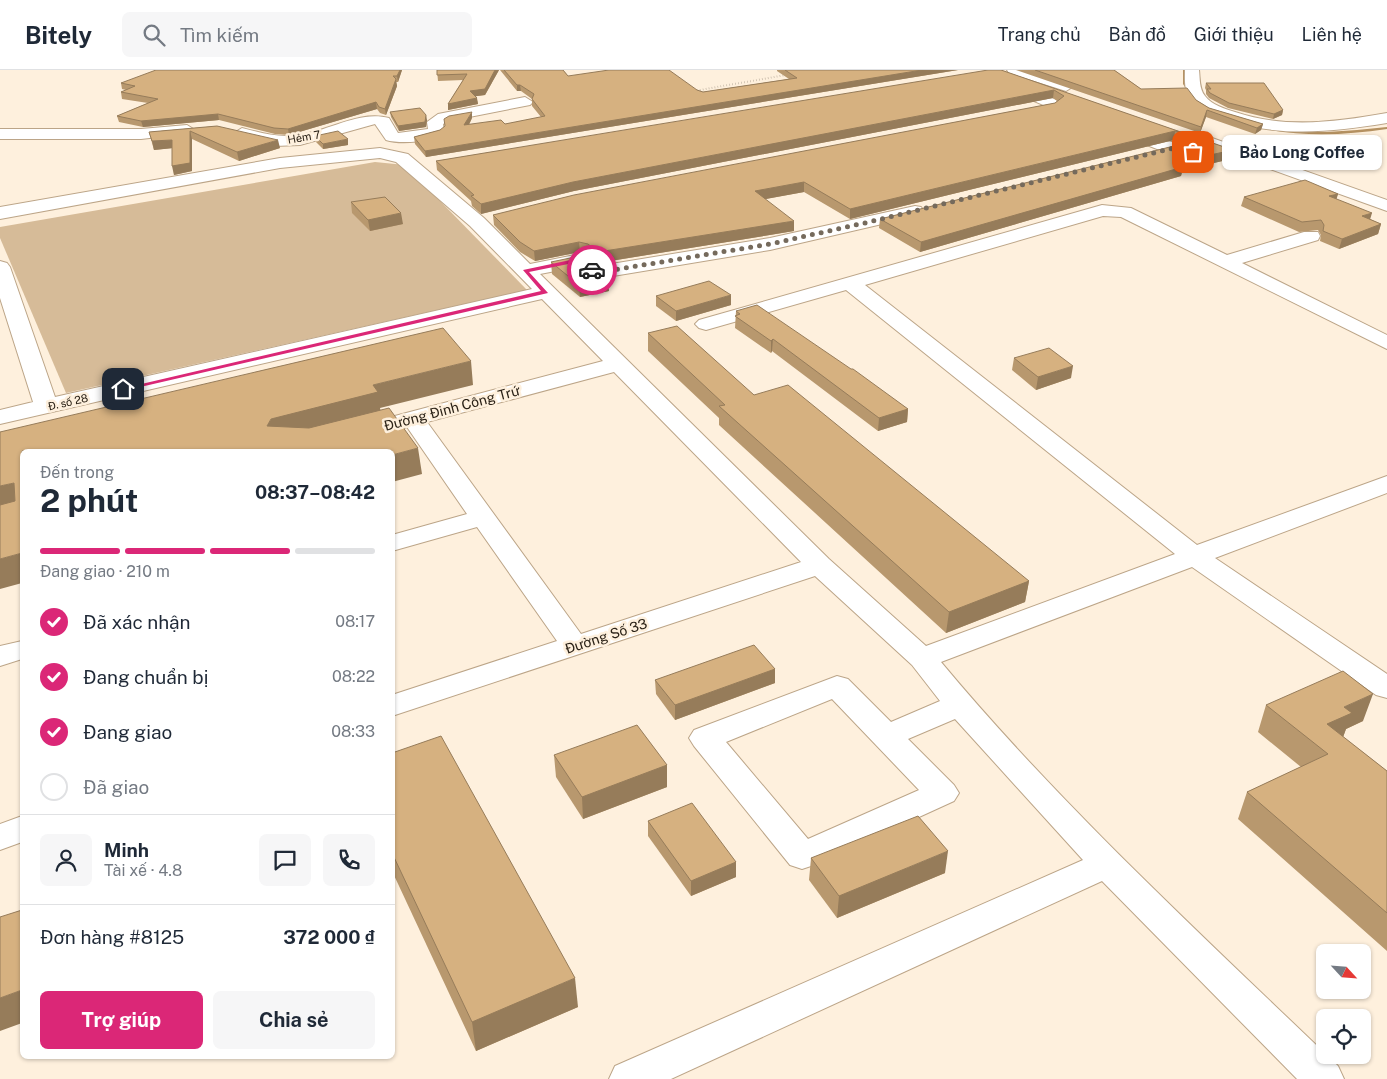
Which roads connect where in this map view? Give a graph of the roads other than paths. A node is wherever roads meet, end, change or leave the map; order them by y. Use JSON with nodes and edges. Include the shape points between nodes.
{"nodes":[{"id":1,"x":1014,"y":70,"type":"edge"},
{"id":2,"x":1192,"y":70,"type":"edge"},
{"id":3,"x":996,"y":73,"type":"edge"},
{"id":4,"x":524,"y":102,"type":"dead end"},
{"id":5,"x":1053,"y":105,"type":"junction"},
{"id":6,"x":1024,"y":111,"type":"edge"},
{"id":7,"x":1387,"y":118,"type":"edge"},
{"id":8,"x":204,"y":128,"type":"edge"},
{"id":9,"x":225,"y":128,"type":"edge"},
{"id":10,"x":0,"y":134,"type":"edge"},
{"id":11,"x":1181,"y":135,"type":"junction"},
{"id":12,"x":396,"y":146,"type":"junction"},
{"id":13,"x":1143,"y":156,"type":"edge"},
{"id":14,"x":1381,"y":196,"type":"edge"},
{"id":15,"x":930,"y":207,"type":"edge"},
{"id":16,"x":0,"y":213,"type":"edge"},
{"id":17,"x":1311,"y":236,"type":"dead end"},
{"id":18,"x":1225,"y":262,"type":"junction"},
{"id":19,"x":0,"y":268,"type":"edge"},
{"id":20,"x":525,"y":271,"type":"junction"},
{"id":21,"x":850,"y":283,"type":"junction"},
{"id":22,"x":545,"y":292,"type":"junction"},
{"id":23,"x":706,"y":324,"type":"dead end"},
{"id":24,"x":1387,"y":343,"type":"edge"},
{"id":25,"x":617,"y":364,"type":"junction"},
{"id":26,"x":46,"y":406,"type":"junction"},
{"id":27,"x":0,"y":417,"type":"edge"},
{"id":28,"x":413,"y":419,"type":"junction"},
{"id":29,"x":340,"y":438,"type":"edge"},
{"id":30,"x":1387,"y":484,"type":"edge"},
{"id":31,"x":484,"y":517,"type":"junction"},
{"id":32,"x":395,"y":542,"type":"edge"},
{"id":33,"x":1194,"y":556,"type":"junction"},
{"id":34,"x":819,"y":565,"type":"junction"},
{"id":35,"x":575,"y":646,"type":"junction"},
{"id":36,"x":20,"y":651,"type":"edge"},
{"id":37,"x":0,"y":656,"type":"edge"},
{"id":38,"x":922,"y":658,"type":"junction"},
{"id":39,"x":1387,"y":688,"type":"edge"},
{"id":40,"x":395,"y":705,"type":"edge"},
{"id":41,"x":960,"y":705,"type":"junction"},
{"id":42,"x":886,"y":736,"type":"junction"},
{"id":43,"x":20,"y":830,"type":"edge"},
{"id":44,"x":0,"y":837,"type":"edge"},
{"id":45,"x":1107,"y":864,"type":"junction"},
{"id":46,"x":635,"y":1077,"type":"edge"},
{"id":47,"x":1324,"y":1079,"type":"edge"}],
"edges":[{"from":1,"to":3,"type":"street","via":[[1083,95]]},
{"from":2,"to":7,"type":"street","via":[[1199,99],[1215,110],[1243,120],[1305,128]]},
{"from":3,"to":5,"type":"street","via":[[1000,81]]},
{"from":4,"to":12,"type":"street","via":[[444,117],[435,122],[436,131],[433,133]]},
{"from":5,"to":6,"type":"street"},
{"from":5,"to":11,"type":"street","via":[[1103,124]]},
{"from":8,"to":10,"type":"street","via":[[140,134]]},
{"from":9,"to":12,"type":"street","name":"Hẻm 7","via":[[289,142],[375,119],[383,121]]},
{"from":11,"to":13,"type":"street"},
{"from":11,"to":14,"type":"street"},
{"from":11,"to":14,"type":"street"},
{"from":12,"to":16,"type":"street","via":[[280,162]]},
{"from":12,"to":20,"type":"street","via":[[402,158],[422,166],[486,220]]},
{"from":15,"to":20,"type":"street","via":[[770,244],[595,273],[580,260]]},
{"from":17,"to":18,"type":"street"},
{"from":18,"to":21,"type":"street","via":[[1125,212],[1102,210]]},
{"from":18,"to":24,"type":"street"},
{"from":19,"to":26,"type":"street"},
{"from":20,"to":22,"type":"street"},
{"from":21,"to":23,"type":"street"},
{"from":21,"to":33,"type":"street"},
{"from":22,"to":25,"type":"street"},
{"from":22,"to":26,"type":"street","name":"Đ. số 28"},
{"from":25,"to":28,"type":"street","name":"Đường Đinh Công Trứ"},
{"from":25,"to":34,"type":"street"},
{"from":26,"to":27,"type":"street","name":"Đ. số 28"},
{"from":28,"to":29,"type":"street","name":"Đường Đinh Công Trứ"},
{"from":28,"to":31,"type":"street"},
{"from":30,"to":33,"type":"street"},
{"from":31,"to":32,"type":"street"},
{"from":31,"to":35,"type":"street"},
{"from":33,"to":38,"type":"street"},
{"from":33,"to":39,"type":"street"},
{"from":34,"to":35,"type":"street","name":"Đường Số 33"},
{"from":34,"to":38,"type":"street"},
{"from":35,"to":40,"type":"street","name":"Đường Số 33"},
{"from":36,"to":37,"type":"street"},
{"from":38,"to":41,"type":"street"},
{"from":41,"to":42,"type":"street"},
{"from":41,"to":45,"type":"street"},
{"from":42,"to":42,"type":"street","via":[[942,793],[802,856],[705,738],[836,686]]},
{"from":43,"to":44,"type":"street"},
{"from":45,"to":46,"type":"street"},
{"from":45,"to":47,"type":"street"}]}
